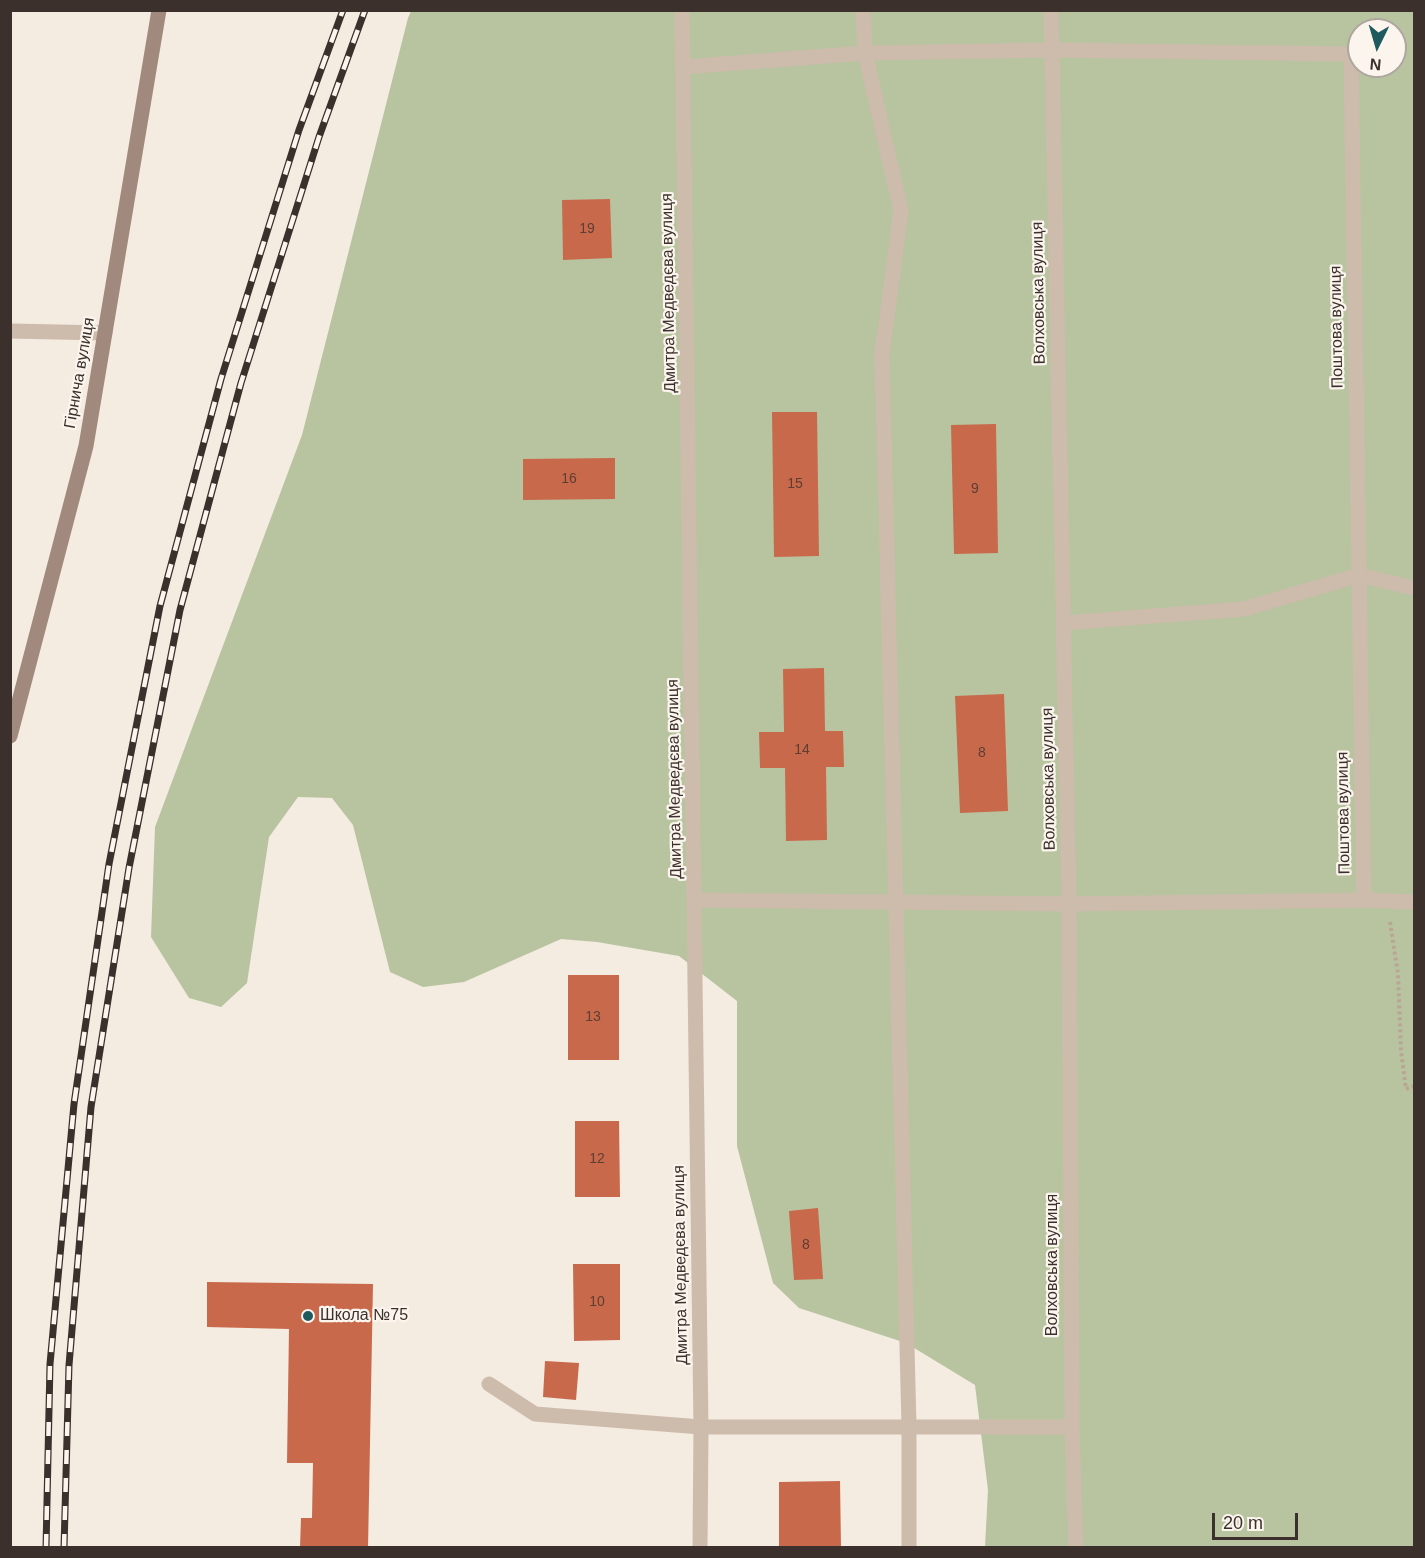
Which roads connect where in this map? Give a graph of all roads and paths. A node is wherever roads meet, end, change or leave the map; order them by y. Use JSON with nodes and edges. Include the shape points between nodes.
{"nodes":[{"id":1,"x":159,"y":10,"type":"edge"},
{"id":2,"x":682,"y":10,"type":"edge"},
{"id":3,"x":863,"y":10,"type":"edge"},
{"id":4,"x":1051,"y":10,"type":"edge"},
{"id":5,"x":1052,"y":50,"type":"junction"},
{"id":6,"x":865,"y":52,"type":"junction"},
{"id":7,"x":684,"y":68,"type":"junction"},
{"id":8,"x":10,"y":331,"type":"edge"},
{"id":9,"x":105,"y":333,"type":"junction"},
{"id":10,"x":1359,"y":575,"type":"junction"},
{"id":11,"x":1414,"y":588,"type":"edge"},
{"id":12,"x":1063,"y":623,"type":"junction"},
{"id":13,"x":10,"y":736,"type":"edge"},
{"id":14,"x":695,"y":900,"type":"junction"},
{"id":15,"x":1364,"y":900,"type":"junction"},
{"id":16,"x":1387,"y":901,"type":"junction"},
{"id":17,"x":896,"y":902,"type":"junction"},
{"id":18,"x":1414,"y":902,"type":"edge"},
{"id":19,"x":1069,"y":904,"type":"junction"},
{"id":20,"x":1414,"y":1086,"type":"edge"},
{"id":21,"x":489,"y":1384,"type":"dead end"},
{"id":22,"x":909,"y":1426,"type":"junction"},
{"id":23,"x":701,"y":1427,"type":"junction"},
{"id":24,"x":1072,"y":1427,"type":"junction"},
{"id":25,"x":700,"y":1548,"type":"edge"},
{"id":26,"x":909,"y":1548,"type":"edge"},
{"id":27,"x":1076,"y":1548,"type":"edge"}],
"edges":[{"from":1,"to":9,"type":"main road","name":"Гірнича вулиця"},
{"from":2,"to":7,"type":"street","name":"Дмитра Медведєва вулиця"},
{"from":3,"to":6,"type":"street"},
{"from":4,"to":5,"type":"street","name":"Волховська вулиця"},
{"from":5,"to":6,"type":"street"},
{"from":5,"to":10,"type":"street","name":"Поштова вулиця","via":[[1351,54]]},
{"from":5,"to":12,"type":"street","name":"Волховська вулиця"},
{"from":6,"to":7,"type":"street"},
{"from":6,"to":17,"type":"street","via":[[901,211],[882,354]]},
{"from":7,"to":14,"type":"street","name":"Дмитра Медведєва вулиця"},
{"from":8,"to":9,"type":"street"},
{"from":9,"to":13,"type":"main road","name":"Гірнича вулиця","via":[[86,446]]},
{"from":10,"to":11,"type":"street"},
{"from":10,"to":12,"type":"street","via":[[1244,609]]},
{"from":10,"to":15,"type":"street","name":"Поштова вулиця"},
{"from":12,"to":19,"type":"street","name":"Волховська вулиця"},
{"from":14,"to":17,"type":"street"},
{"from":14,"to":23,"type":"street","name":"Дмитра Медведєва вулиця"},
{"from":15,"to":16,"type":"street"},
{"from":15,"to":19,"type":"street"},
{"from":16,"to":18,"type":"street"},
{"from":16,"to":20,"type":"path","via":[[1398,974],[1406,1089]]},
{"from":17,"to":19,"type":"street"},
{"from":17,"to":22,"type":"street"},
{"from":19,"to":24,"type":"street","name":"Волховська вулиця"},
{"from":21,"to":23,"type":"street","via":[[535,1414]]},
{"from":22,"to":23,"type":"street"},
{"from":22,"to":24,"type":"street"},
{"from":22,"to":26,"type":"street"},
{"from":23,"to":25,"type":"street","name":"Дмитра Медведєва вулиця"},
{"from":24,"to":27,"type":"street","name":"Волховська вулиця"}]}
